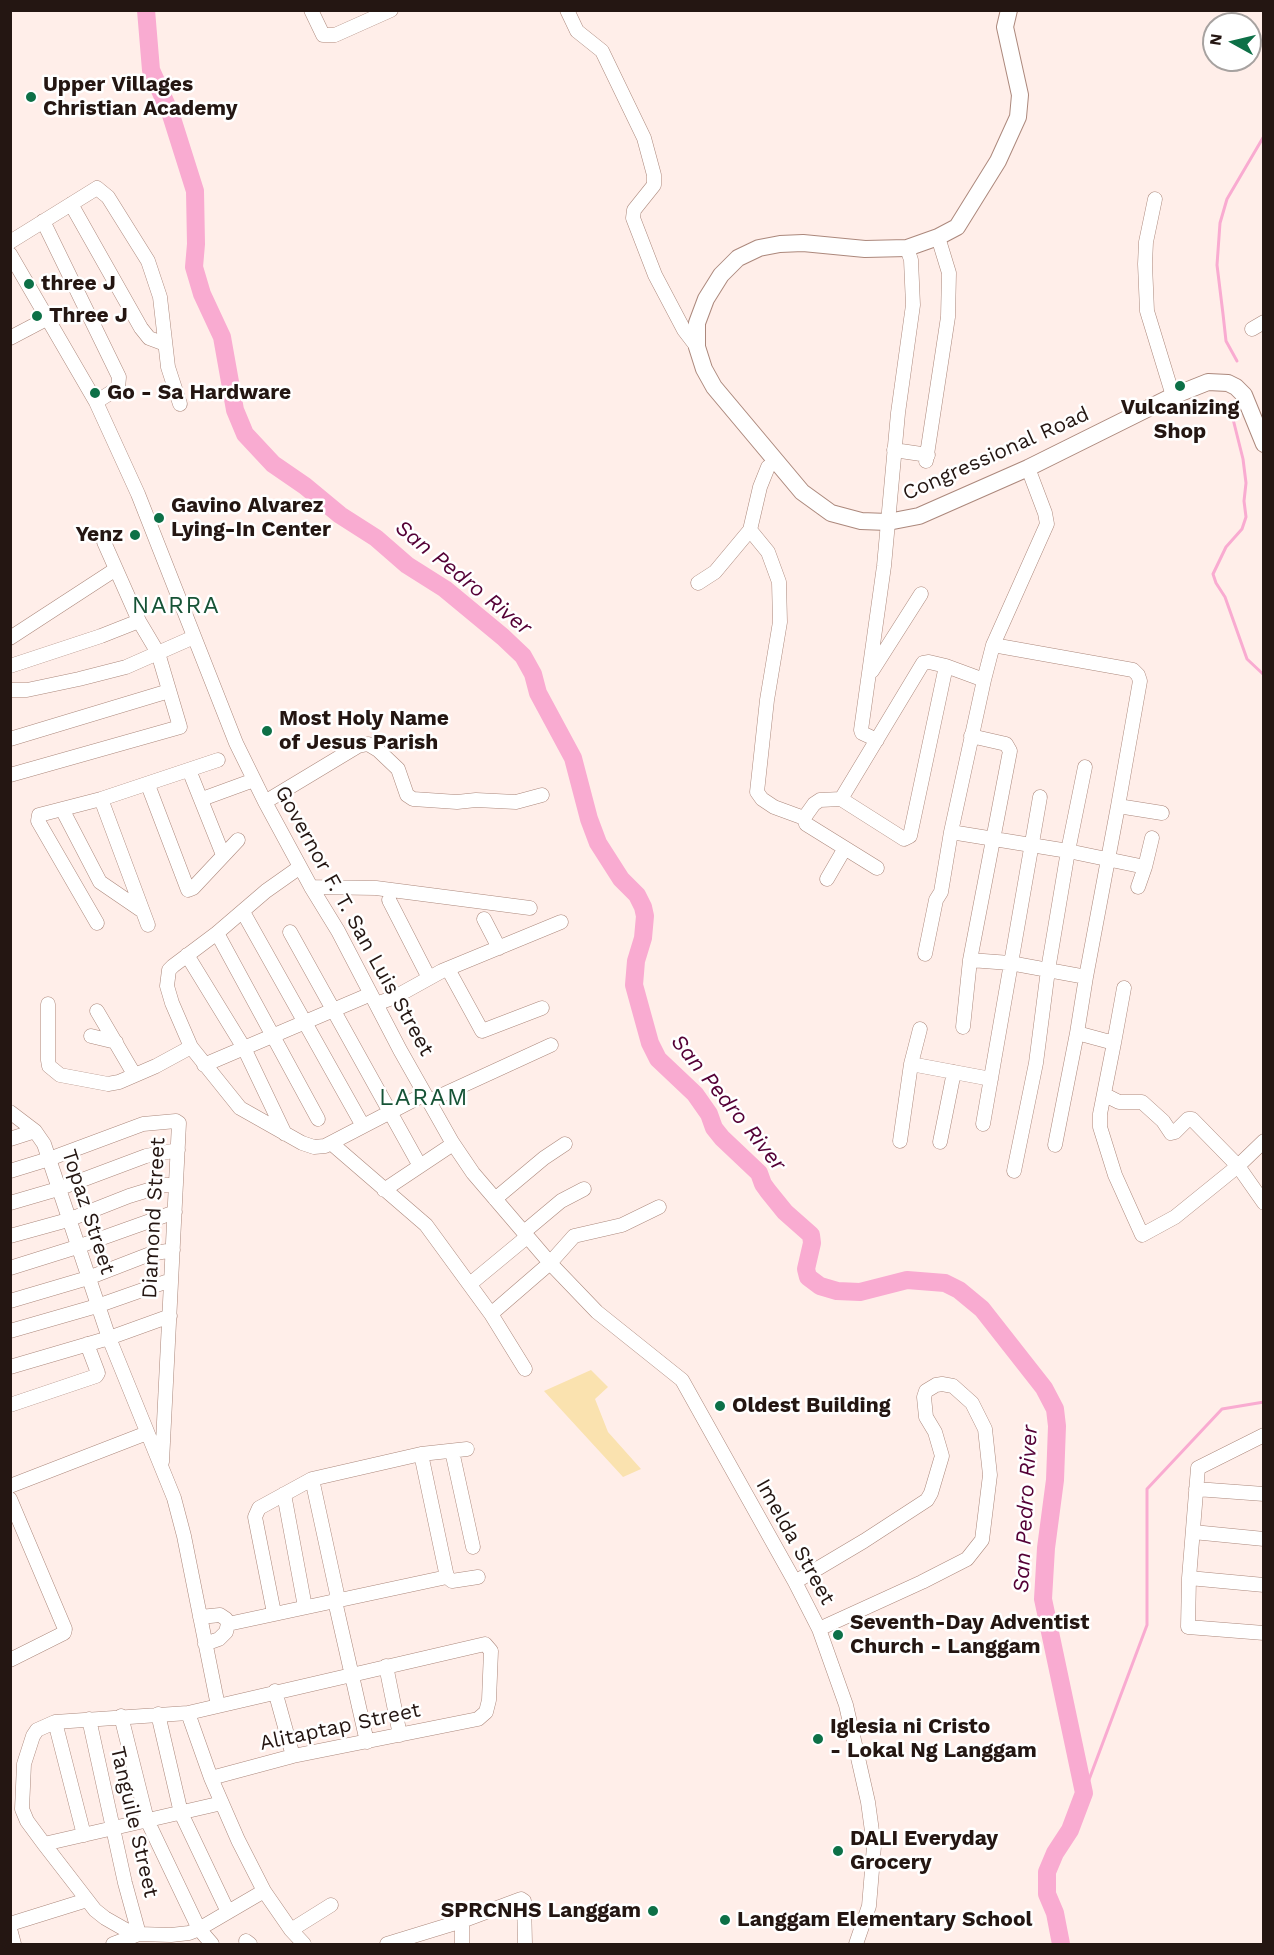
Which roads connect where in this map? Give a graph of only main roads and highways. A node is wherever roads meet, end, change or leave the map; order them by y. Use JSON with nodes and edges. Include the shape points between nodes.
{"nodes":[{"id":1,"x":1004,"y":16,"type":"edge"},
{"id":2,"x":1263,"y":444,"type":"edge"}],
"edges":[{"from":1,"to":2,"type":"main road","name":"Congressional Road","via":[[1020,95],[1018,117],[998,161],[957,227],[907,248],[780,244],[738,258],[721,275],[697,323],[697,348],[714,387],[802,492],[831,513],[861,521],[888,522],[919,516],[1208,382],[1224,382],[1240,390],[1249,402]]}]}
